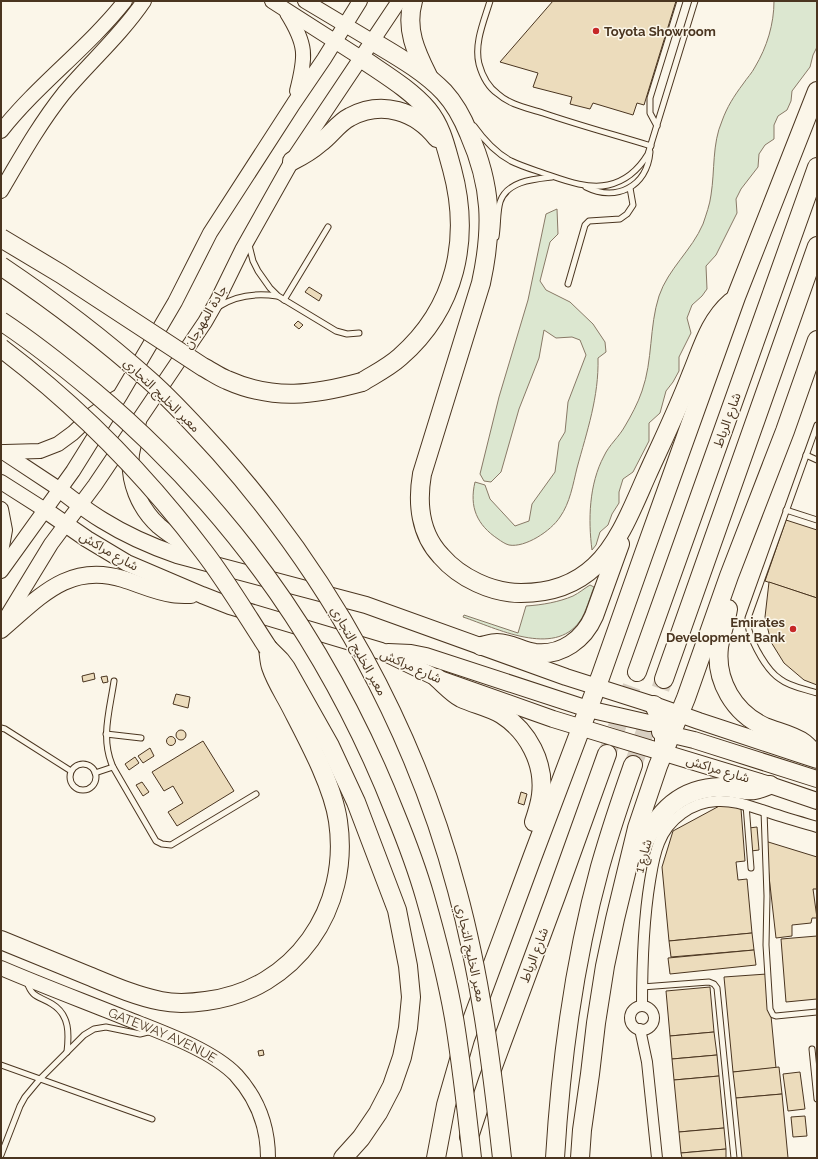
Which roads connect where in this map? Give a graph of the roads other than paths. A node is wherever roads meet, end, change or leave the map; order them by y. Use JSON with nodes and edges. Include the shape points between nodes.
{"nodes":[{"id":1,"x":126,"y":1,"type":"edge"},
{"id":2,"x":144,"y":1,"type":"edge"},
{"id":3,"x":272,"y":1,"type":"edge"},
{"id":4,"x":305,"y":1,"type":"edge"},
{"id":5,"x":360,"y":1,"type":"edge"},
{"id":6,"x":399,"y":1,"type":"edge"},
{"id":7,"x":413,"y":1,"type":"edge"},
{"id":8,"x":490,"y":1,"type":"edge"},
{"id":9,"x":680,"y":1,"type":"edge"},
{"id":10,"x":695,"y":1,"type":"edge"},
{"id":11,"x":284,"y":9,"type":"junction"},
{"id":12,"x":345,"y":25,"type":"junction"},
{"id":13,"x":372,"y":41,"type":"junction"},
{"id":14,"x":335,"y":42,"type":"junction"},
{"id":15,"x":361,"y":58,"type":"junction"},
{"id":16,"x":429,"y":79,"type":"junction"},
{"id":17,"x":817,"y":91,"type":"edge"},
{"id":18,"x":294,"y":103,"type":"junction"},
{"id":19,"x":454,"y":106,"type":"junction"},
{"id":20,"x":657,"y":126,"type":"junction"},
{"id":21,"x":1,"y":131,"type":"edge"},
{"id":22,"x":651,"y":146,"type":"junction"},
{"id":23,"x":447,"y":154,"type":"junction"},
{"id":24,"x":292,"y":162,"type":"junction"},
{"id":25,"x":817,"y":167,"type":"edge"},
{"id":26,"x":555,"y":177,"type":"junction"},
{"id":27,"x":582,"y":184,"type":"junction"},
{"id":28,"x":630,"y":188,"type":"junction"},
{"id":29,"x":1,"y":191,"type":"edge"},
{"id":30,"x":328,"y":228,"type":"dead end"},
{"id":31,"x":1,"y":238,"type":"edge"},
{"id":32,"x":248,"y":240,"type":"junction"},
{"id":33,"x":817,"y":246,"type":"edge"},
{"id":34,"x":492,"y":248,"type":"junction"},
{"id":35,"x":1,"y":266,"type":"edge"},
{"id":36,"x":568,"y":284,"type":"dead end"},
{"id":37,"x":278,"y":296,"type":"junction"},
{"id":38,"x":736,"y":298,"type":"junction"},
{"id":39,"x":284,"y":300,"type":"junction"},
{"id":40,"x":211,"y":311,"type":"junction"},
{"id":41,"x":1,"y":321,"type":"edge"},
{"id":42,"x":359,"y":333,"type":"dead end"},
{"id":43,"x":817,"y":340,"type":"edge"},
{"id":44,"x":1,"y":348,"type":"edge"},
{"id":45,"x":121,"y":394,"type":"junction"},
{"id":46,"x":138,"y":421,"type":"junction"},
{"id":47,"x":817,"y":424,"type":"edge"},
{"id":48,"x":3,"y":451,"type":"edge"},
{"id":49,"x":806,"y":455,"type":"junction"},
{"id":50,"x":817,"y":460,"type":"edge"},
{"id":51,"x":1,"y":482,"type":"edge"},
{"id":52,"x":59,"y":489,"type":"junction"},
{"id":53,"x":80,"y":505,"type":"junction"},
{"id":54,"x":1,"y":509,"type":"edge"},
{"id":55,"x":44,"y":510,"type":"junction"},
{"id":56,"x":786,"y":510,"type":"junction"},
{"id":57,"x":631,"y":511,"type":"junction"},
{"id":58,"x":817,"y":520,"type":"edge"},
{"id":59,"x":66,"y":524,"type":"junction"},
{"id":60,"x":1,"y":552,"type":"edge"},
{"id":61,"x":220,"y":566,"type":"junction"},
{"id":62,"x":1,"y":571,"type":"edge"},
{"id":63,"x":729,"y":576,"type":"junction"},
{"id":64,"x":202,"y":595,"type":"junction"},
{"id":65,"x":1,"y":626,"type":"edge"},
{"id":66,"x":1,"y":630,"type":"edge"},
{"id":67,"x":481,"y":646,"type":"junction"},
{"id":68,"x":268,"y":648,"type":"junction"},
{"id":69,"x":381,"y":651,"type":"junction"},
{"id":70,"x":637,"y":672,"type":"tunnel mouth"},
{"id":71,"x":437,"y":678,"type":"junction"},
{"id":72,"x":664,"y":679,"type":"tunnel mouth"},
{"id":73,"x":114,"y":681,"type":"dead end"},
{"id":74,"x":597,"y":687,"type":"junction"},
{"id":75,"x":817,"y":693,"type":"edge"},
{"id":76,"x":588,"y":709,"type":"junction"},
{"id":77,"x":679,"y":714,"type":"junction"},
{"id":78,"x":663,"y":723,"type":"junction"},
{"id":79,"x":1,"y":724,"type":"edge"},
{"id":80,"x":581,"y":727,"type":"junction"},
{"id":81,"x":3,"y":729,"type":"edge"},
{"id":82,"x":106,"y":734,"type":"junction"},
{"id":83,"x":141,"y":738,"type":"dead end"},
{"id":84,"x":663,"y":753,"type":"junction"},
{"id":85,"x":607,"y":754,"type":"tunnel mouth"},
{"id":86,"x":817,"y":756,"type":"edge"},
{"id":87,"x":817,"y":760,"type":"edge"},
{"id":88,"x":633,"y":765,"type":"tunnel mouth"},
{"id":89,"x":113,"y":766,"type":"junction"},
{"id":90,"x":71,"y":771,"type":"junction"},
{"id":91,"x":95,"y":773,"type":"junction"},
{"id":92,"x":817,"y":779,"type":"edge"},
{"id":93,"x":770,"y":785,"type":"junction"},
{"id":94,"x":256,"y":794,"type":"dead end"},
{"id":95,"x":817,"y":801,"type":"edge"},
{"id":96,"x":746,"y":805,"type":"junction"},
{"id":97,"x":764,"y":811,"type":"junction"},
{"id":98,"x":817,"y":828,"type":"edge"},
{"id":99,"x":532,"y":858,"type":"junction"},
{"id":100,"x":751,"y":868,"type":"dead end"},
{"id":101,"x":614,"y":919,"type":"junction"},
{"id":102,"x":1,"y":936,"type":"edge"},
{"id":103,"x":1,"y":940,"type":"edge"},
{"id":104,"x":22,"y":949,"type":"junction"},
{"id":105,"x":1,"y":968,"type":"edge"},
{"id":106,"x":25,"y":979,"type":"junction"},
{"id":107,"x":642,"y":987,"type":"junction"},
{"id":108,"x":642,"y":1006,"type":"junction"},
{"id":109,"x":817,"y":1012,"type":"edge"},
{"id":110,"x":640,"y":1029,"type":"junction"},
{"id":111,"x":156,"y":1030,"type":"junction"},
{"id":112,"x":812,"y":1049,"type":"dead end"},
{"id":113,"x":66,"y":1053,"type":"junction"},
{"id":114,"x":1,"y":1065,"type":"edge"},
{"id":115,"x":590,"y":1074,"type":"junction"},
{"id":116,"x":40,"y":1079,"type":"junction"},
{"id":117,"x":817,"y":1099,"type":"edge"},
{"id":118,"x":152,"y":1119,"type":"dead end"},
{"id":119,"x":1,"y":1155,"type":"edge"},
{"id":120,"x":268,"y":1158,"type":"edge"},
{"id":121,"x":343,"y":1158,"type":"edge"},
{"id":122,"x":436,"y":1158,"type":"edge"},
{"id":123,"x":464,"y":1158,"type":"edge"},
{"id":124,"x":472,"y":1158,"type":"edge"},
{"id":125,"x":502,"y":1158,"type":"edge"},
{"id":126,"x":555,"y":1158,"type":"edge"},
{"id":127,"x":580,"y":1158,"type":"edge"},
{"id":128,"x":593,"y":1158,"type":"edge"},
{"id":129,"x":657,"y":1158,"type":"edge"},
{"id":130,"x":734,"y":1158,"type":"edge"}],
"edges":[{"from":1,"to":21,"type":"main road"},
{"from":2,"to":29,"type":"main road","via":[[129,22],[53,107]]},
{"from":3,"to":11,"type":"main road"},
{"from":4,"to":12,"type":"main road"},
{"from":5,"to":12,"type":"main road"},
{"from":6,"to":13,"type":"main road","name":"جادة المهرجان"},
{"from":7,"to":16,"type":"highway","via":[[410,32]]},
{"from":8,"to":22,"type":"lane","via":[[478,49],[483,76],[490,87],[506,100],[516,104]]},
{"from":9,"to":20,"type":"lane","via":[[650,98],[650,113]]},
{"from":10,"to":20,"type":"lane"},
{"from":11,"to":14,"type":"main road"},
{"from":11,"to":18,"type":"main road","via":[[296,28],[304,53]]},
{"from":12,"to":13,"type":"main road"},
{"from":12,"to":14,"type":"main road"},
{"from":13,"to":15,"type":"main road","name":"جادة المهرجان"},
{"from":13,"to":16,"type":"highway"},
{"from":14,"to":15,"type":"main road"},
{"from":14,"to":18,"type":"main road"},
{"from":15,"to":23,"type":"highway","via":[[419,100],[429,111],[443,136]]},
{"from":15,"to":24,"type":"main road","name":"جادة المهرجان"},
{"from":16,"to":19,"type":"highway"},
{"from":17,"to":38,"type":"highway"},
{"from":18,"to":45,"type":"main road","via":[[210,233],[175,302]]},
{"from":19,"to":26,"type":"lane","via":[[502,155],[520,165]]},
{"from":19,"to":34,"type":"highway","via":[[474,145],[481,166],[489,210]]},
{"from":20,"to":22,"type":"lane"},
{"from":22,"to":27,"type":"lane","via":[[644,161],[624,179],[599,186]]},
{"from":22,"to":28,"type":"lane","via":[[643,174]]},
{"from":23,"to":24,"type":"highway","via":[[439,140],[420,120],[394,110],[379,109],[364,111],[350,117]]},
{"from":23,"to":31,"type":"highway","bridge":true,"via":[[458,195],[459,248],[450,284],[441,305],[416,342],[400,357],[362,382],[335,390],[308,394],[280,394],[253,389],[227,380]]},
{"from":24,"to":32,"type":"main road","name":"جادة المهرجان"},
{"from":25,"to":70,"type":"highway","name":"شارع الرباط"},
{"from":26,"to":27,"type":"lane"},
{"from":26,"to":34,"type":"lane","via":[[525,181],[509,189],[500,202],[498,229]]},
{"from":27,"to":28,"type":"lane","via":[[603,193],[622,192]]},
{"from":28,"to":36,"type":"lane","via":[[633,205],[628,214],[620,219],[589,221],[585,225]]},
{"from":30,"to":39,"type":"lane"},
{"from":32,"to":37,"type":"lane","via":[[258,271]]},
{"from":32,"to":40,"type":"main road","name":"جادة المهرجان"},
{"from":33,"to":72,"type":"highway","name":"شارع الرباط"},
{"from":34,"to":57,"type":"highway","via":[[422,474],[420,508],[430,541],[440,556],[456,571],[474,581],[494,589],[533,593],[566,585],[582,577],[607,553]]},
{"from":35,"to":125,"type":"highway","name":"معبر الخليج التجاري","bridge":true,"via":[[101,338],[151,382],[198,429],[242,478],[284,531],[356,643],[387,702],[414,762],[457,888],[473,953],[483,1011]]},
{"from":37,"to":39,"type":"lane"},
{"from":37,"to":40,"type":"lane","via":[[247,295],[228,301]]},
{"from":38,"to":57,"type":"highway","via":[[724,308],[707,334]]},
{"from":38,"to":74,"type":"highway"},
{"from":39,"to":42,"type":"lane","via":[[336,330],[347,334]]},
{"from":40,"to":46,"type":"main road","name":"جادة المهرجان"},
{"from":41,"to":124,"type":"highway","bridge":true,"via":[[62,365],[112,407],[205,499],[285,602],[324,663],[380,772],[425,895],[442,958],[455,1022]]},
{"from":43,"to":63,"type":"highway"},
{"from":44,"to":68,"type":"highway","bridge":true,"via":[[74,407],[147,482],[205,553]]},
{"from":45,"to":48,"type":"main road","via":[[92,414],[58,444],[40,451]]},
{"from":45,"to":52,"type":"main road"},
{"from":46,"to":53,"type":"main road","name":"جادة المهرجان"},
{"from":46,"to":61,"type":"main road","via":[[131,454],[131,469],[132,481],[142,506],[160,527]]},
{"from":47,"to":49,"type":"lane"},
{"from":48,"to":52,"type":"main road","name":"شارع مراكش"},
{"from":49,"to":50,"type":"lane"},
{"from":49,"to":56,"type":"lane"},
{"from":51,"to":55,"type":"main road","name":"شارع مراكش"},
{"from":52,"to":53,"type":"main road","name":"شارع مراكش"},
{"from":52,"to":55,"type":"main road"},
{"from":53,"to":59,"type":"main road","name":"جادة المهرجان"},
{"from":53,"to":61,"type":"main road","name":"شارع مراكش","via":[[137,540],[177,555]]},
{"from":54,"to":60,"type":"main road","via":[[4,530]]},
{"from":55,"to":59,"type":"main road","name":"شارع مراكش"},
{"from":55,"to":62,"type":"main road"},
{"from":56,"to":58,"type":"lane"},
{"from":56,"to":75,"type":"lane","via":[[748,618],[748,629],[773,674],[789,684]]},
{"from":57,"to":67,"type":"highway","via":[[594,616],[578,639],[563,649],[545,653],[535,653],[499,643]]},
{"from":59,"to":64,"type":"main road","name":"شارع مراكش","via":[[127,563]]},
{"from":59,"to":65,"type":"main road","name":"جادة المهرجان"},
{"from":61,"to":67,"type":"main road","name":"شارع مراكش","via":[[366,605]]},
{"from":63,"to":77,"type":"highway"},
{"from":63,"to":86,"type":"highway","via":[[728,610],[721,637],[719,659],[721,676],[727,692],[739,708],[755,722],[804,743]]},
{"from":64,"to":66,"type":"main road","via":[[172,594],[114,576],[80,576],[52,588]]},
{"from":64,"to":69,"type":"main road","name":"شارع مراكش","via":[[230,606]]},
{"from":67,"to":74,"type":"main road","name":"شارع مراكش"},
{"from":68,"to":104,"type":"highway","via":[[271,668],[307,740],[329,791],[338,820],[338,879],[329,907],[316,933],[297,956],[275,976],[249,990],[221,1000],[191,1003],[162,1001],[133,994]]},
{"from":68,"to":121,"type":"highway","via":[[284,664],[330,746],[356,802],[396,910],[408,966],[411,997],[402,1057],[392,1086],[378,1113]]},
{"from":69,"to":71,"type":"main road","name":"شارع مراكش"},
{"from":69,"to":76,"type":"main road","via":[[426,656]]},
{"from":71,"to":80,"type":"main road","name":"شارع مراكش"},
{"from":71,"to":99,"type":"highway","via":[[458,696],[508,719],[524,734],[532,748],[542,784],[540,805],[531,834]]},
{"from":73,"to":82,"type":"lane"},
{"from":74,"to":76,"type":"highway"},
{"from":74,"to":78,"type":"main road","name":"شارع مراكش"},
{"from":76,"to":78,"type":"main road","via":[[646,723]]},
{"from":76,"to":80,"type":"highway"},
{"from":77,"to":78,"type":"highway"},
{"from":77,"to":78,"type":"main road","name":"شارع مراكش"},
{"from":77,"to":87,"type":"main road","name":"شارع مراكش"},
{"from":78,"to":80,"type":"main road","via":[[602,721]]},
{"from":78,"to":84,"type":"highway"},
{"from":78,"to":92,"type":"main road","via":[[694,740]]},
{"from":79,"to":81,"type":"lane"},
{"from":80,"to":84,"type":"main road","name":"شارع مراكش"},
{"from":80,"to":99,"type":"highway"},
{"from":81,"to":90,"type":"lane"},
{"from":82,"to":83,"type":"lane"},
{"from":82,"to":89,"type":"lane","via":[[108,754]]},
{"from":84,"to":93,"type":"main road","name":"شارع مراكش"},
{"from":84,"to":101,"type":"highway","via":[[637,828]]},
{"from":85,"to":123,"type":"highway","name":"شارع الرباط","via":[[485,1086]]},
{"from":88,"to":126,"type":"highway","via":[[600,867],[573,989],[564,1047]]},
{"from":89,"to":91,"type":"lane"},
{"from":89,"to":94,"type":"lane","via":[[154,838],[165,845],[171,844]]},
{"from":90,"to":91,"type":"lane","via":[[78,765],[86,764]]},
{"from":90,"to":91,"type":"lane","via":[[72,784],[82,790],[93,785]]},
{"from":93,"to":95,"type":"main road","name":"شارع مراكش"},
{"from":93,"to":101,"type":"highway","via":[[753,790],[732,787],[708,788],[685,796],[666,809],[646,837]]},
{"from":96,"to":97,"type":"street","name":"شارع 1"},
{"from":96,"to":100,"type":"lane"},
{"from":96,"to":107,"type":"street","name":"شارع 1","via":[[731,801],[704,803],[678,816],[667,828],[654,857],[648,894]]},
{"from":97,"to":98,"type":"street","name":"شارع 1"},
{"from":97,"to":109,"type":"lane","via":[[766,945],[770,1009],[776,1016]]},
{"from":99,"to":122,"type":"highway","via":[[465,1039],[446,1105]]},
{"from":101,"to":115,"type":"highway"},
{"from":102,"to":104,"type":"highway"},
{"from":103,"to":104,"type":"highway"},
{"from":105,"to":106,"type":"main road","name":"GATEWAY AVENUE"},
{"from":106,"to":111,"type":"main road","name":"GATEWAY AVENUE"},
{"from":106,"to":113,"type":"lane","via":[[32,993],[57,1007],[65,1017],[69,1032]]},
{"from":107,"to":108,"type":"street","name":"شارع 1"},
{"from":107,"to":130,"type":"lane","via":[[709,982],[717,988]]},
{"from":108,"to":110,"type":"street","via":[[634,1009],[630,1016],[632,1024]]},
{"from":108,"to":110,"type":"street","via":[[651,1010],[654,1019],[649,1027]]},
{"from":110,"to":129,"type":"street","via":[[646,1051]]},
{"from":111,"to":113,"type":"lane","via":[[140,1034],[112,1027],[100,1028],[84,1035]]},
{"from":111,"to":120,"type":"main road","name":"GATEWAY AVENUE","via":[[203,1051],[235,1074],[248,1089],[258,1107],[265,1125]]},
{"from":112,"to":117,"type":"lane"},
{"from":113,"to":116,"type":"lane"},
{"from":114,"to":116,"type":"lane"},
{"from":115,"to":127,"type":"highway"},
{"from":115,"to":128,"type":"highway"},
{"from":116,"to":118,"type":"lane"},
{"from":116,"to":119,"type":"lane","via":[[20,1106]]}]}
